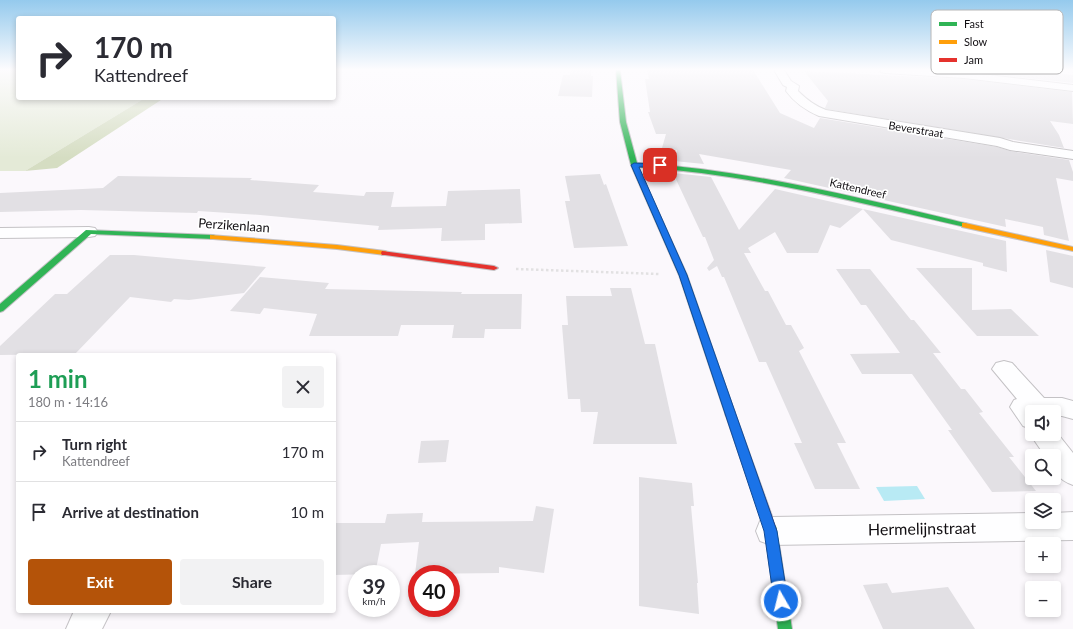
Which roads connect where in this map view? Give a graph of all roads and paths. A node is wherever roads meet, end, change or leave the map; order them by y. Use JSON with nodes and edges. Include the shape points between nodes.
{"nodes":[{"id":1,"x":621,"y":99,"type":"edge"},
{"id":2,"x":799,"y":99,"type":"edge"},
{"id":3,"x":1073,"y":155,"type":"edge"},
{"id":4,"x":634,"y":165,"type":"junction"},
{"id":5,"x":89,"y":232,"type":"junction"},
{"id":6,"x":0,"y":233,"type":"edge"},
{"id":7,"x":1073,"y":249,"type":"edge"},
{"id":8,"x":494,"y":268,"type":"joint"},
{"id":9,"x":683,"y":275,"type":"junction"},
{"id":10,"x":0,"y":309,"type":"edge"},
{"id":11,"x":1004,"y":370,"type":"dead end"},
{"id":12,"x":1029,"y":405,"type":"edge"},
{"id":13,"x":1061,"y":407,"type":"edge"},
{"id":14,"x":1073,"y":410,"type":"edge"},
{"id":15,"x":1048,"y":441,"type":"edge"},
{"id":16,"x":1073,"y":473,"type":"edge"},
{"id":17,"x":1073,"y":526,"type":"edge"},
{"id":18,"x":771,"y":531,"type":"junction"},
{"id":19,"x":93,"y":613,"type":"edge"},
{"id":20,"x":83,"y":629,"type":"edge"},
{"id":21,"x":785,"y":629,"type":"edge"}],
"edges":[{"from":1,"to":4,"type":"street","via":[[623,122]]},
{"from":2,"to":3,"type":"street","name":"Beverstraat","via":[[809,108],[823,113]]},
{"from":4,"to":7,"type":"street","name":"Kattendreef","via":[[668,165],[798,186]]},
{"from":4,"to":9,"type":"street"},
{"from":5,"to":6,"type":"street"},
{"from":5,"to":8,"type":"street","name":"Perzikenlaan","via":[[224,237],[337,247]]},
{"from":5,"to":10,"type":"street"},
{"from":8,"to":9,"type":"path"},
{"from":9,"to":18,"type":"street"},
{"from":11,"to":12,"type":"street"},
{"from":13,"to":14,"type":"street"},
{"from":15,"to":16,"type":"street"},
{"from":17,"to":18,"type":"street","name":"Hermelijnstraat"},
{"from":18,"to":21,"type":"street"},
{"from":19,"to":20,"type":"street"}]}
